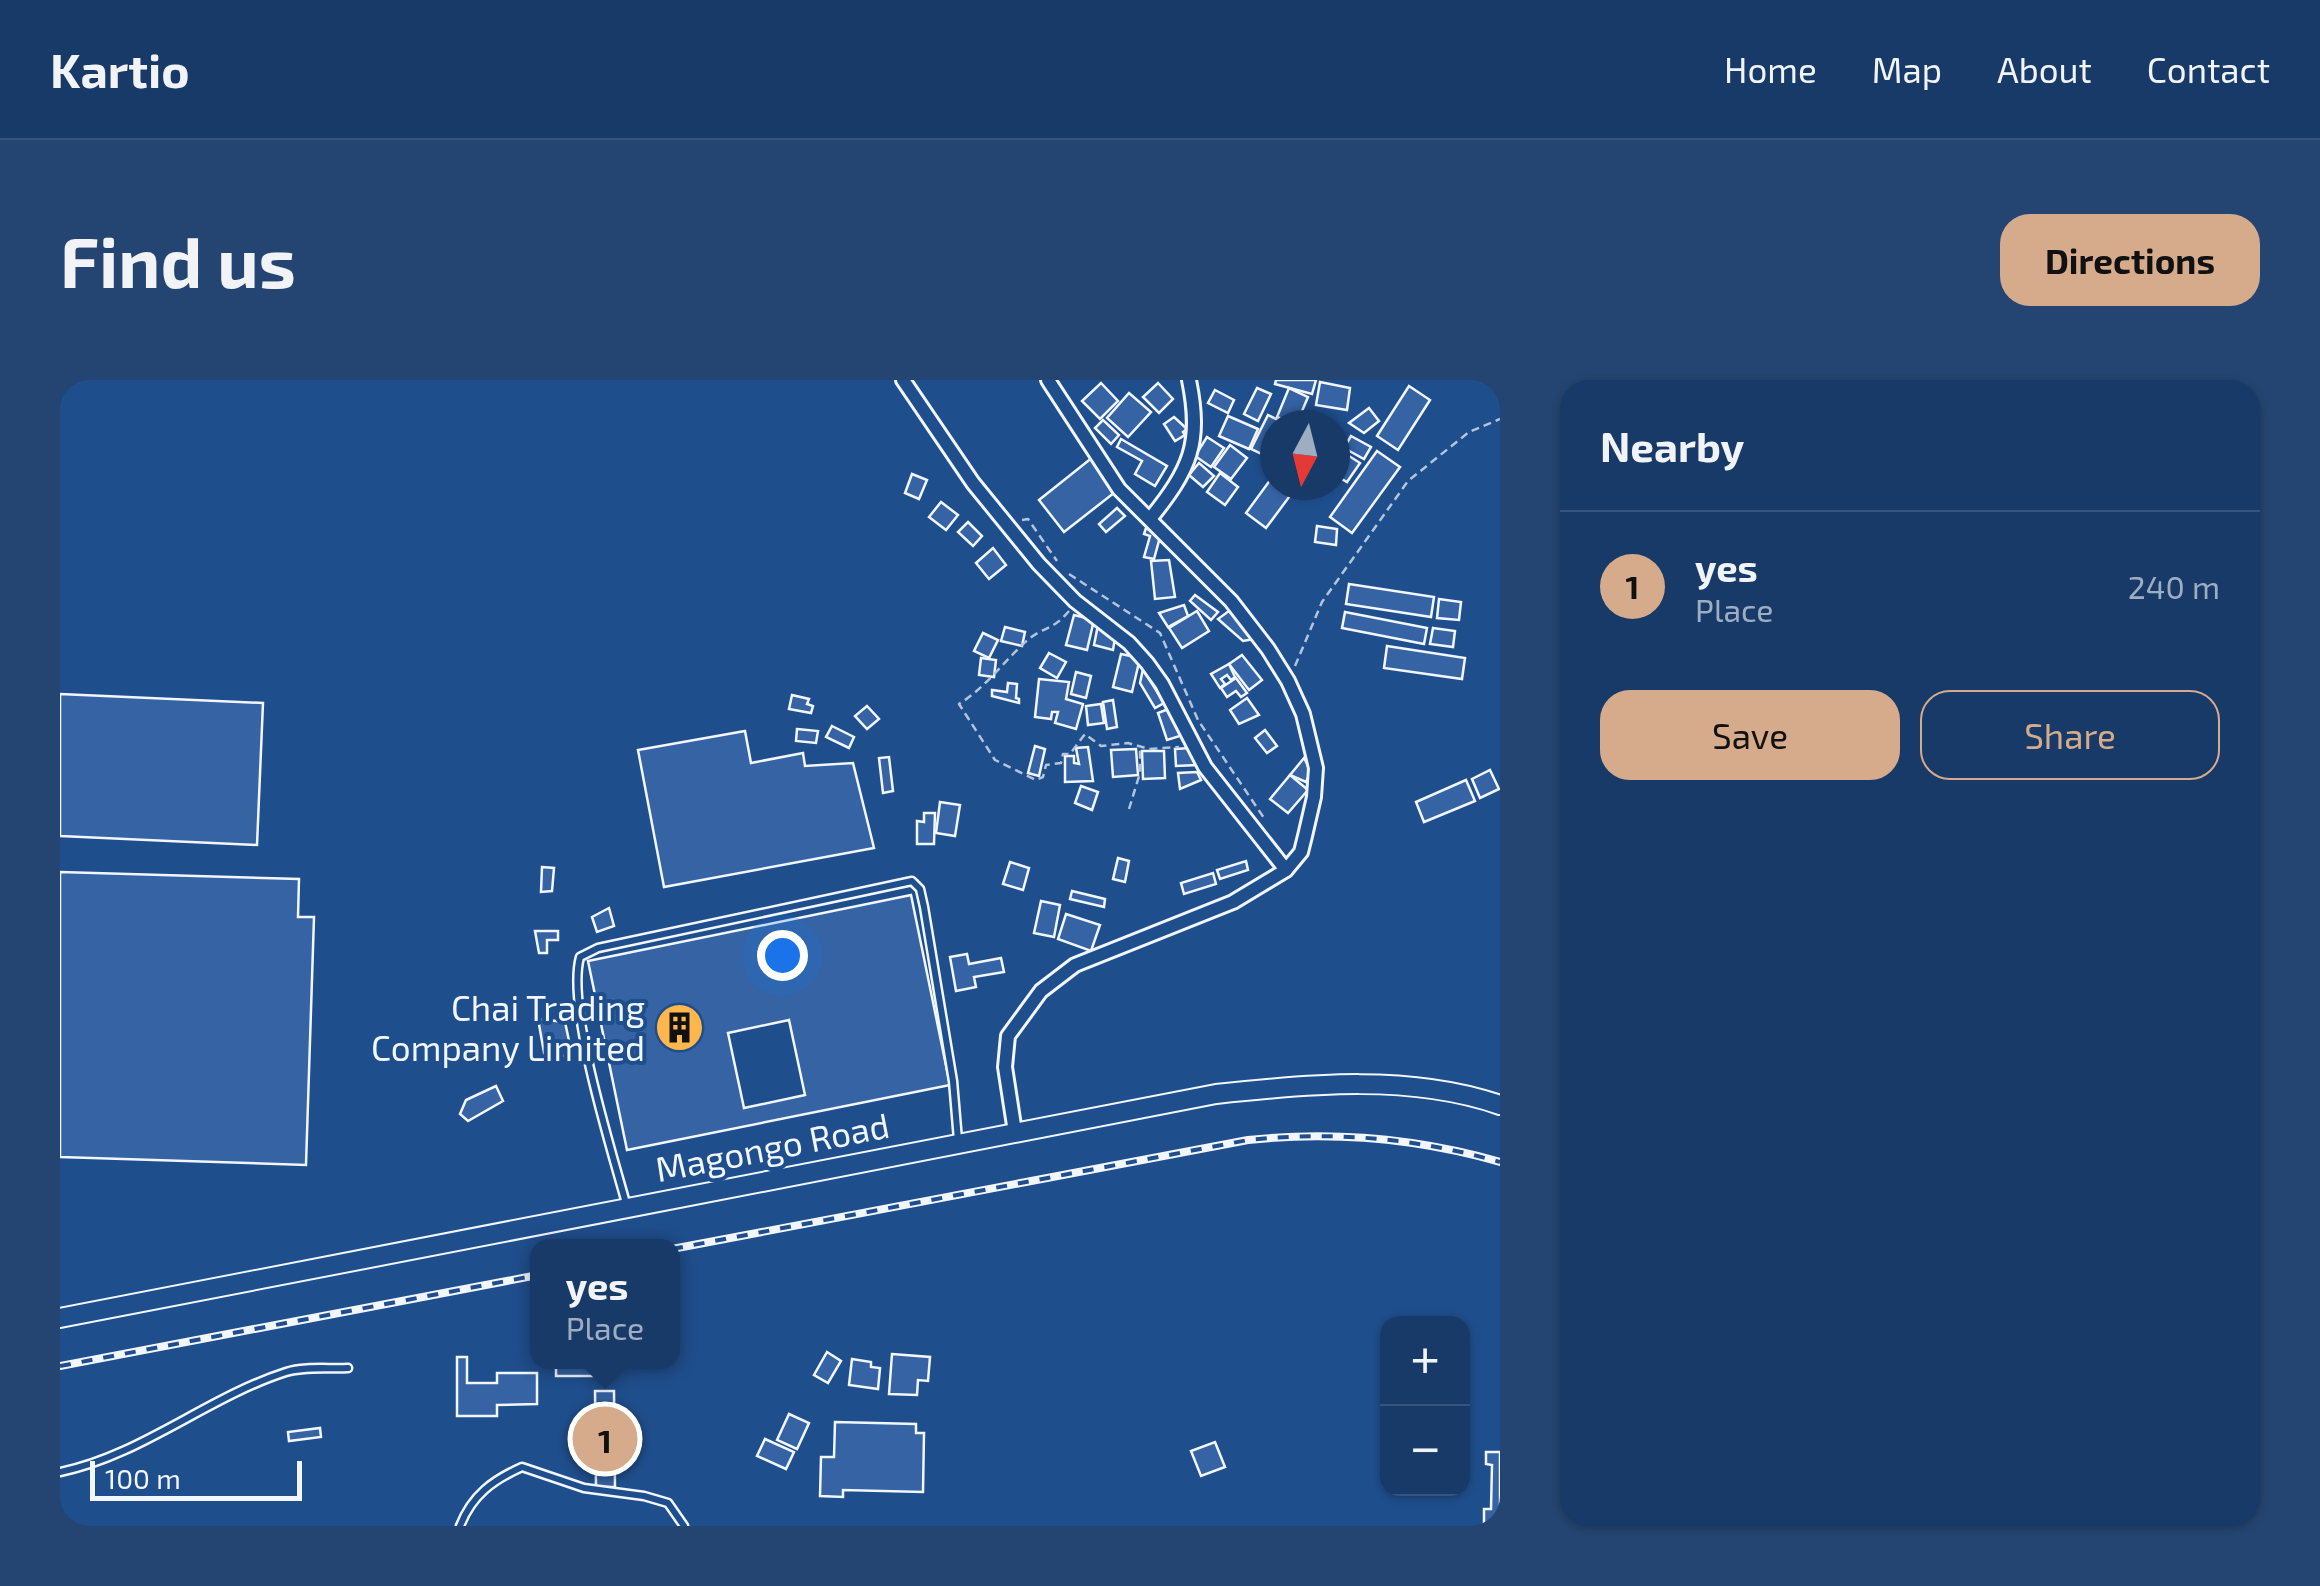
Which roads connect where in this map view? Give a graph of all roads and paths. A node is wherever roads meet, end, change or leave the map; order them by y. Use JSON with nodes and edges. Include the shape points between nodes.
{"nodes":[{"id":1,"x":903,"y":380,"type":"edge"},
{"id":2,"x":1048,"y":380,"type":"edge"},
{"id":3,"x":1189,"y":380,"type":"edge"},
{"id":4,"x":1500,"y":419,"type":"edge"},
{"id":5,"x":1150,"y":520,"type":"junction"},
{"id":6,"x":1075,"y":601,"type":"junction"},
{"id":7,"x":1288,"y":681,"type":"junction"},
{"id":8,"x":1193,"y":742,"type":"junction"},
{"id":9,"x":1140,"y":746,"type":"junction"},
{"id":10,"x":1129,"y":809,"type":"dead end"},
{"id":11,"x":1286,"y":870,"type":"junction"},
{"id":12,"x":1500,"y":1105,"type":"edge"},
{"id":13,"x":1014,"y":1132,"type":"junction"},
{"id":14,"x":958,"y":1143,"type":"junction"},
{"id":15,"x":627,"y":1208,"type":"junction"},
{"id":16,"x":60,"y":1318,"type":"edge"},
{"id":17,"x":348,"y":1368,"type":"dead end"},
{"id":18,"x":60,"y":1472,"type":"edge"},
{"id":19,"x":460,"y":1526,"type":"edge"},
{"id":20,"x":684,"y":1526,"type":"edge"}],
"edges":[{"from":1,"to":6,"type":"street","via":[[973,483]]},
{"from":2,"to":5,"type":"street","via":[[1119,489]]},
{"from":3,"to":5,"type":"street","via":[[1194,444]]},
{"from":4,"to":7,"type":"path","via":[[1469,432],[1408,481],[1322,602]]},
{"from":5,"to":7,"type":"street","via":[[1231,601]]},
{"from":6,"to":8,"type":"street","via":[[1147,663]]},
{"from":6,"to":9,"type":"path","via":[[1056,626],[1031,638],[959,704],[996,760],[1036,780],[1086,734],[1101,746]]},
{"from":7,"to":11,"type":"street","via":[[1316,768],[1306,836]]},
{"from":8,"to":9,"type":"path","via":[[1176,749]]},
{"from":8,"to":11,"type":"street"},
{"from":9,"to":10,"type":"path"},
{"from":11,"to":13,"type":"street","via":[[1234,902],[1076,965],[1041,991],[1008,1036]]},
{"from":12,"to":13,"type":"street","name":"Magongo Road","via":[[1434,1089],[1279,1087]]},
{"from":13,"to":14,"type":"street","name":"Magongo Road"},
{"from":14,"to":15,"type":"street","name":"Magongo Road"},
{"from":14,"to":15,"type":"lane","via":[[924,907],[912,881],[580,957],[577,984],[589,1064]]},
{"from":15,"to":16,"type":"street","name":"Magongo Road"},
{"from":17,"to":18,"type":"lane","via":[[289,1371],[92,1466]]},
{"from":19,"to":20,"type":"lane","via":[[486,1486],[522,1467],[584,1488],[668,1503]]}]}
